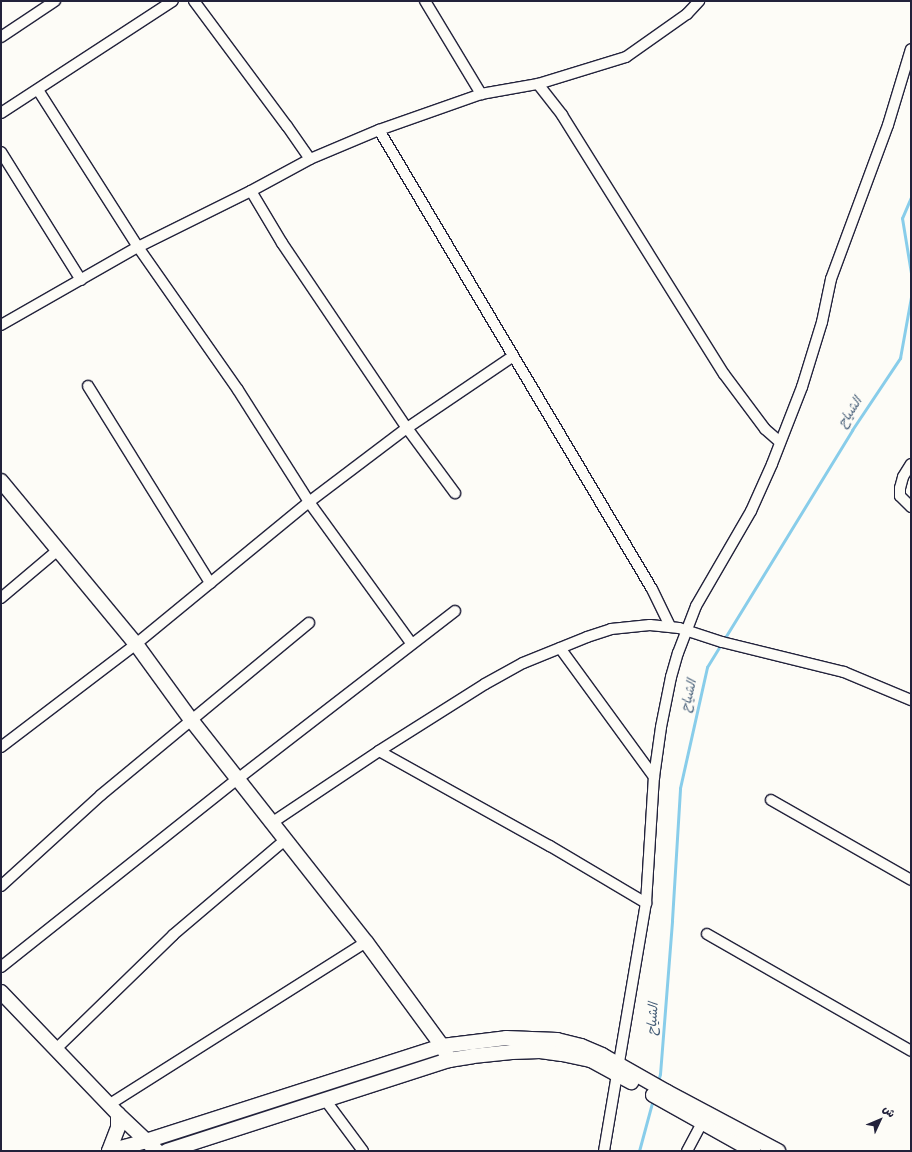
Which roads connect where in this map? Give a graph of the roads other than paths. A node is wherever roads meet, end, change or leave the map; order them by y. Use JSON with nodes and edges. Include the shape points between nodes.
{"nodes":[{"id":1,"x":55,"y":1,"type":"edge"},
{"id":2,"x":173,"y":1,"type":"edge"},
{"id":3,"x":194,"y":1,"type":"edge"},
{"id":4,"x":425,"y":1,"type":"edge"},
{"id":5,"x":699,"y":1,"type":"edge"},
{"id":6,"x":1,"y":38,"type":"edge"},
{"id":7,"x":911,"y":49,"type":"edge"},
{"id":8,"x":538,"y":84,"type":"junction"},
{"id":9,"x":38,"y":90,"type":"junction"},
{"id":10,"x":481,"y":94,"type":"junction"},
{"id":11,"x":1,"y":113,"type":"edge"},
{"id":12,"x":379,"y":130,"type":"junction"},
{"id":13,"x":1,"y":152,"type":"edge"},
{"id":14,"x":310,"y":159,"type":"junction"},
{"id":15,"x":251,"y":191,"type":"junction"},
{"id":16,"x":138,"y":247,"type":"junction"},
{"id":17,"x":81,"y":280,"type":"junction"},
{"id":18,"x":1,"y":325,"type":"edge"},
{"id":19,"x":512,"y":357,"type":"junction"},
{"id":20,"x":88,"y":386,"type":"dead end"},
{"id":21,"x":407,"y":428,"type":"junction"},
{"id":22,"x":780,"y":442,"type":"junction"},
{"id":23,"x":911,"y":464,"type":"edge"},
{"id":24,"x":1,"y":481,"type":"edge"},
{"id":25,"x":455,"y":493,"type":"dead end"},
{"id":26,"x":309,"y":502,"type":"junction"},
{"id":27,"x":911,"y":506,"type":"edge"},
{"id":28,"x":58,"y":550,"type":"junction"},
{"id":29,"x":210,"y":583,"type":"junction"},
{"id":30,"x":1,"y":598,"type":"edge"},
{"id":31,"x":455,"y":611,"type":"dead end"},
{"id":32,"x":309,"y":623,"type":"dead end"},
{"id":33,"x":670,"y":626,"type":"junction"},
{"id":34,"x":686,"y":630,"type":"junction"},
{"id":35,"x":411,"y":643,"type":"junction"},
{"id":36,"x":136,"y":644,"type":"junction"},
{"id":37,"x":560,"y":648,"type":"junction"},
{"id":38,"x":911,"y":700,"type":"edge"},
{"id":39,"x":192,"y":721,"type":"junction"},
{"id":40,"x":1,"y":747,"type":"edge"},
{"id":41,"x":379,"y":751,"type":"junction"},
{"id":42,"x":654,"y":777,"type":"junction"},
{"id":43,"x":239,"y":778,"type":"junction"},
{"id":44,"x":771,"y":800,"type":"dead end"},
{"id":45,"x":273,"y":822,"type":"junction"},
{"id":46,"x":286,"y":839,"type":"junction"},
{"id":47,"x":911,"y":880,"type":"edge"},
{"id":48,"x":1,"y":886,"type":"edge"},
{"id":49,"x":646,"y":903,"type":"junction"},
{"id":50,"x":707,"y":934,"type":"dead end"},
{"id":51,"x":366,"y":942,"type":"junction"},
{"id":52,"x":1,"y":967,"type":"edge"},
{"id":53,"x":1,"y":992,"type":"edge"},
{"id":54,"x":442,"y":1046,"type":"junction"},
{"id":55,"x":57,"y":1048,"type":"junction"},
{"id":56,"x":911,"y":1051,"type":"edge"},
{"id":57,"x":449,"y":1060,"type":"junction"},
{"id":58,"x":618,"y":1068,"type":"junction"},
{"id":59,"x":664,"y":1096,"type":"junction"},
{"id":60,"x":326,"y":1101,"type":"junction"},
{"id":61,"x":114,"y":1109,"type":"junction"},
{"id":62,"x":702,"y":1123,"type":"junction"},
{"id":63,"x":146,"y":1141,"type":"junction"},
{"id":64,"x":109,"y":1151,"type":"edge"},
{"id":65,"x":157,"y":1151,"type":"edge"},
{"id":66,"x":167,"y":1151,"type":"edge"},
{"id":67,"x":363,"y":1151,"type":"edge"},
{"id":68,"x":604,"y":1151,"type":"edge"},
{"id":69,"x":687,"y":1151,"type":"edge"},
{"id":70,"x":753,"y":1151,"type":"edge"},
{"id":71,"x":778,"y":1151,"type":"edge"}],
"edges":[{"from":1,"to":6,"type":"street"},
{"from":2,"to":9,"type":"street"},
{"from":3,"to":14,"type":"street"},
{"from":4,"to":10,"type":"street"},
{"from":5,"to":8,"type":"street","via":[[687,14],[626,57]]},
{"from":7,"to":22,"type":"street","via":[[888,125],[831,280],[822,322],[802,387]]},
{"from":8,"to":10,"type":"street"},
{"from":8,"to":22,"type":"street","via":[[562,115],[724,374],[766,429]]},
{"from":9,"to":11,"type":"street"},
{"from":9,"to":16,"type":"street"},
{"from":10,"to":12,"type":"street"},
{"from":12,"to":14,"type":"street"},
{"from":12,"to":19,"type":"street"},
{"from":13,"to":17,"type":"street"},
{"from":14,"to":15,"type":"street"},
{"from":15,"to":16,"type":"street"},
{"from":15,"to":21,"type":"street","via":[[286,249]]},
{"from":16,"to":17,"type":"street"},
{"from":16,"to":26,"type":"street","via":[[238,390]]},
{"from":17,"to":18,"type":"street"},
{"from":19,"to":21,"type":"street"},
{"from":19,"to":33,"type":"street","via":[[652,589]]},
{"from":20,"to":29,"type":"street"},
{"from":21,"to":25,"type":"street"},
{"from":21,"to":26,"type":"street"},
{"from":22,"to":34,"type":"street","via":[[751,511],[712,576]]},
{"from":23,"to":27,"type":"street","via":[[903,478],[900,496]]},
{"from":24,"to":28,"type":"main road"},
{"from":26,"to":29,"type":"street"},
{"from":26,"to":35,"type":"street"},
{"from":28,"to":30,"type":"street"},
{"from":28,"to":36,"type":"main road"},
{"from":29,"to":36,"type":"street"},
{"from":31,"to":35,"type":"street"},
{"from":32,"to":39,"type":"street"},
{"from":33,"to":34,"type":"street"},
{"from":33,"to":37,"type":"street","via":[[611,629]]},
{"from":34,"to":38,"type":"street","via":[[722,642],[844,672]]},
{"from":34,"to":42,"type":"street","via":[[671,677]]},
{"from":35,"to":43,"type":"street"},
{"from":36,"to":39,"type":"main road"},
{"from":36,"to":40,"type":"street"},
{"from":37,"to":41,"type":"street","via":[[522,663],[485,684]]},
{"from":37,"to":42,"type":"street"},
{"from":39,"to":43,"type":"main road"},
{"from":39,"to":48,"type":"street","via":[[101,795]]},
{"from":41,"to":45,"type":"street"},
{"from":41,"to":49,"type":"street"},
{"from":42,"to":49,"type":"street"},
{"from":43,"to":45,"type":"main road"},
{"from":43,"to":52,"type":"street"},
{"from":44,"to":47,"type":"street"},
{"from":45,"to":46,"type":"main road"},
{"from":46,"to":51,"type":"main road"},
{"from":46,"to":55,"type":"street","via":[[173,935]]},
{"from":49,"to":58,"type":"street"},
{"from":50,"to":56,"type":"street"},
{"from":51,"to":54,"type":"main road"},
{"from":51,"to":61,"type":"street"},
{"from":53,"to":55,"type":"main road"},
{"from":54,"to":57,"type":"main road"},
{"from":54,"to":58,"type":"main road","via":[[491,1039],[557,1040],[581,1046]]},
{"from":54,"to":63,"type":"main road"},
{"from":55,"to":61,"type":"main road"},
{"from":57,"to":58,"type":"main road","via":[[492,1053],[540,1051],[591,1060]]},
{"from":57,"to":60,"type":"main road"},
{"from":58,"to":59,"type":"main road"},
{"from":58,"to":68,"type":"street"},
{"from":59,"to":62,"type":"main road"},
{"from":59,"to":71,"type":"main road"},
{"from":60,"to":66,"type":"main road"},
{"from":60,"to":67,"type":"street"},
{"from":61,"to":63,"type":"main road"},
{"from":61,"to":64,"type":"main road","via":[[118,1127]]},
{"from":62,"to":69,"type":"street"},
{"from":62,"to":70,"type":"main road"},
{"from":63,"to":64,"type":"main road"},
{"from":63,"to":65,"type":"main road"}]}
